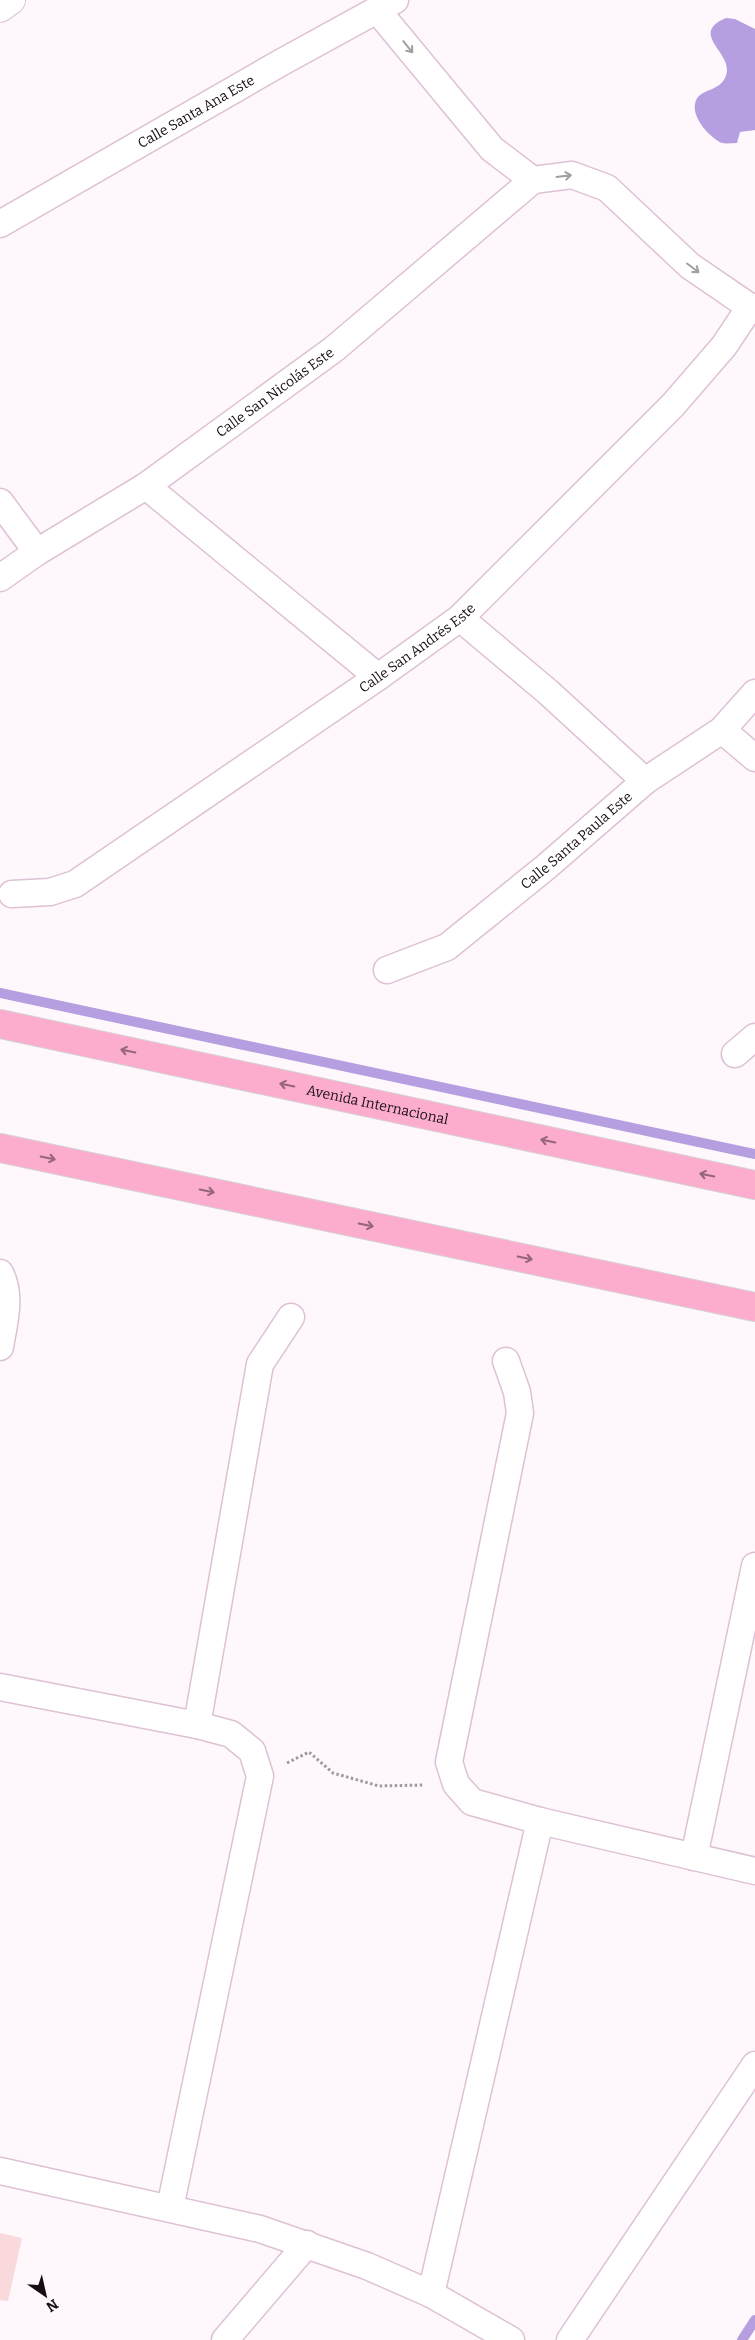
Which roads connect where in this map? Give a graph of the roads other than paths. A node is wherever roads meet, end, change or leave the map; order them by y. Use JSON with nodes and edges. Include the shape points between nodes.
{"nodes":[{"id":1,"x":11,"y":0,"type":"edge"},
{"id":2,"x":386,"y":5,"type":"edge"},
{"id":3,"x":0,"y":8,"type":"edge"},
{"id":4,"x":533,"y":180,"type":"junction"},
{"id":5,"x":0,"y":224,"type":"edge"},
{"id":6,"x":752,"y":307,"type":"edge"},
{"id":7,"x":146,"y":486,"type":"junction"},
{"id":8,"x":0,"y":502,"type":"edge"},
{"id":9,"x":37,"y":552,"type":"junction"},
{"id":10,"x":0,"y":578,"type":"edge"},
{"id":11,"x":460,"y":618,"type":"junction"},
{"id":12,"x":378,"y":677,"type":"junction"},
{"id":13,"x":755,"y":693,"type":"edge"},
{"id":14,"x":722,"y":730,"type":"junction"},
{"id":15,"x":755,"y":758,"type":"edge"},
{"id":16,"x":645,"y":782,"type":"junction"},
{"id":17,"x":12,"y":894,"type":"dead end"},
{"id":18,"x":387,"y":970,"type":"dead end"},
{"id":19,"x":0,"y":1024,"type":"edge"},
{"id":20,"x":755,"y":1037,"type":"edge"},
{"id":21,"x":735,"y":1054,"type":"dead end"},
{"id":22,"x":0,"y":1148,"type":"edge"},
{"id":23,"x":755,"y":1185,"type":"edge"},
{"id":24,"x":0,"y":1273,"type":"edge"},
{"id":25,"x":755,"y":1307,"type":"edge"},
{"id":26,"x":291,"y":1317,"type":"dead end"},
{"id":27,"x":0,"y":1347,"type":"edge"},
{"id":28,"x":506,"y":1361,"type":"dead end"},
{"id":29,"x":755,"y":1566,"type":"edge"},
{"id":30,"x":0,"y":1687,"type":"edge"},
{"id":31,"x":197,"y":1725,"type":"junction"},
{"id":32,"x":540,"y":1821,"type":"junction"},
{"id":33,"x":694,"y":1857,"type":"junction"},
{"id":34,"x":755,"y":1871,"type":"edge"},
{"id":35,"x":755,"y":2065,"type":"edge"},
{"id":36,"x":0,"y":2171,"type":"edge"},
{"id":37,"x":170,"y":2208,"type":"junction"},
{"id":38,"x":307,"y":2244,"type":"junction"},
{"id":39,"x":430,"y":2294,"type":"junction"},
{"id":40,"x":225,"y":2340,"type":"edge"},
{"id":41,"x":511,"y":2340,"type":"edge"},
{"id":42,"x":570,"y":2340,"type":"edge"}],
"edges":[{"from":1,"to":3,"type":"main road"},
{"from":2,"to":4,"type":"street","one_way":true,"via":[[492,149]]},
{"from":2,"to":5,"type":"street","name":"Calle Santa Ana Este"},
{"from":4,"to":6,"type":"street","one_way":true,"via":[[572,174],[607,188],[690,266]]},
{"from":4,"to":7,"type":"street","name":"Calle San Nicolás Este","via":[[334,349]]},
{"from":6,"to":11,"type":"street","name":"Calle San Andrés Este","via":[[679,399]]},
{"from":7,"to":9,"type":"street","name":"Calle San Nicolás Este"},
{"from":7,"to":12,"type":"street"},
{"from":8,"to":9,"type":"street"},
{"from":9,"to":10,"type":"street","name":"Calle San Nicolás Este"},
{"from":11,"to":12,"type":"street","name":"Calle San Andrés Este"},
{"from":11,"to":16,"type":"street","via":[[548,692]]},
{"from":12,"to":17,"type":"street","name":"Calle San Andrés Este","via":[[75,884],[50,892]]},
{"from":13,"to":14,"type":"street","name":"Calle Santa Paula Este"},
{"from":14,"to":15,"type":"street"},
{"from":14,"to":16,"type":"street","name":"Calle Santa Paula Este"},
{"from":16,"to":18,"type":"street","name":"Calle Santa Paula Este","via":[[447,947]]},
{"from":23,"to":19,"type":"main road","name":"Avenida Internacional","one_way":true},
{"from":20,"to":21,"type":"street"},
{"from":22,"to":25,"type":"main road","one_way":true},
{"from":24,"to":27,"type":"street","via":[[5,1282],[7,1309]]},
{"from":26,"to":31,"type":"street","via":[[260,1364]]},
{"from":28,"to":32,"type":"street","via":[[517,1392],[520,1413],[449,1762],[456,1784],[472,1802]]},
{"from":29,"to":33,"type":"street"},
{"from":30,"to":31,"type":"street"},
{"from":31,"to":37,"type":"street","via":[[231,1734],[252,1751],[260,1776]]},
{"from":32,"to":33,"type":"street"},
{"from":32,"to":39,"type":"street"},
{"from":33,"to":34,"type":"street"},
{"from":35,"to":42,"type":"street"},
{"from":36,"to":37,"type":"street"},
{"from":37,"to":38,"type":"street","via":[[260,2229]]},
{"from":38,"to":39,"type":"street"},
{"from":38,"to":40,"type":"street"},
{"from":39,"to":41,"type":"street"}]}
